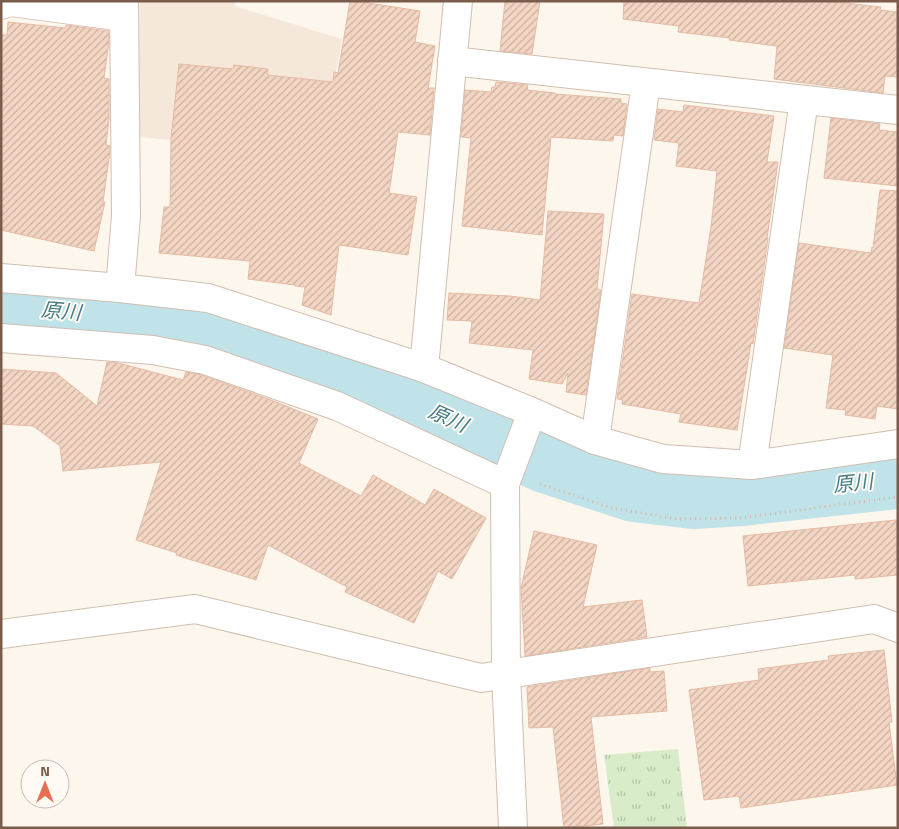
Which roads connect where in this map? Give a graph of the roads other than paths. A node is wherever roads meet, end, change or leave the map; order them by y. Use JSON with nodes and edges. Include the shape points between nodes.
{"nodes":[{"id":1,"x":458,"y":1,"type":"edge"},
{"id":2,"x":1,"y":5,"type":"edge"},
{"id":3,"x":124,"y":9,"type":"edge"},
{"id":4,"x":452,"y":61,"type":"junction"},
{"id":5,"x":646,"y":83,"type":"junction"},
{"id":6,"x":804,"y":100,"type":"junction"},
{"id":7,"x":898,"y":110,"type":"edge"},
{"id":8,"x":1,"y":278,"type":"edge"},
{"id":9,"x":120,"y":288,"type":"junction"},
{"id":10,"x":1,"y":338,"type":"edge"},
{"id":11,"x":424,"y":368,"type":"junction"},
{"id":12,"x":532,"y":412,"type":"junction"},
{"id":13,"x":595,"y":440,"type":"junction"},
{"id":14,"x":898,"y":444,"type":"edge"},
{"id":15,"x":752,"y":465,"type":"junction"},
{"id":16,"x":508,"y":477,"type":"junction"},
{"id":17,"x":898,"y":628,"type":"edge"},
{"id":18,"x":1,"y":634,"type":"edge"},
{"id":19,"x":506,"y":674,"type":"junction"},
{"id":20,"x":513,"y":828,"type":"edge"}],
"edges":[{"from":1,"to":4,"type":"street"},
{"from":2,"to":3,"type":"street","via":[[11,2]]},
{"from":3,"to":9,"type":"street","via":[[126,216]]},
{"from":4,"to":5,"type":"street"},
{"from":4,"to":11,"type":"street"},
{"from":5,"to":6,"type":"street"},
{"from":5,"to":13,"type":"street"},
{"from":6,"to":7,"type":"street"},
{"from":6,"to":15,"type":"street"},
{"from":8,"to":9,"type":"street"},
{"from":9,"to":11,"type":"street","via":[[208,298]]},
{"from":10,"to":16,"type":"street","via":[[153,350],[205,360],[337,406]]},
{"from":11,"to":12,"type":"street"},
{"from":12,"to":13,"type":"street"},
{"from":12,"to":16,"type":"street"},
{"from":13,"to":15,"type":"street","via":[[663,459]]},
{"from":14,"to":15,"type":"street"},
{"from":16,"to":19,"type":"street"},
{"from":17,"to":19,"type":"street","via":[[874,619]]},
{"from":18,"to":19,"type":"street","via":[[195,610],[481,678]]},
{"from":19,"to":20,"type":"street"}]}
